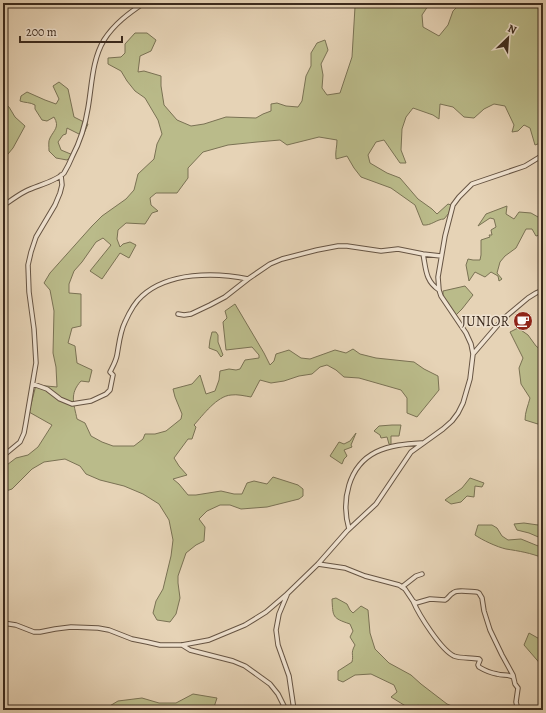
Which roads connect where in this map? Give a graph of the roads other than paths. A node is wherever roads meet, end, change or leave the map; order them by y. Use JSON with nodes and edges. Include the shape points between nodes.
{"nodes":[{"id":1,"x":144,"y":3,"type":"edge"},
{"id":2,"x":543,"y":155,"type":"edge"},
{"id":3,"x":61,"y":175,"type":"junction"},
{"id":4,"x":3,"y":206,"type":"edge"},
{"id":5,"x":423,"y":254,"type":"junction"},
{"id":6,"x":441,"y":256,"type":"junction"},
{"id":7,"x":248,"y":279,"type":"junction"},
{"id":8,"x":439,"y":290,"type":"junction"},
{"id":9,"x":543,"y":290,"type":"edge"},
{"id":10,"x":178,"y":314,"type":"dead end"},
{"id":11,"x":473,"y":354,"type":"junction"},
{"id":12,"x":33,"y":384,"type":"junction"},
{"id":13,"x":424,"y":442,"type":"junction"},
{"id":14,"x":3,"y":456,"type":"edge"},
{"id":15,"x":349,"y":528,"type":"junction"},
{"id":16,"x":318,"y":564,"type":"junction"},
{"id":17,"x":422,"y":574,"type":"dead end"},
{"id":18,"x":402,"y":587,"type":"junction"},
{"id":19,"x":287,"y":594,"type":"junction"},
{"id":20,"x":413,"y":601,"type":"junction"},
{"id":21,"x":3,"y":623,"type":"edge"},
{"id":22,"x":182,"y":645,"type":"junction"},
{"id":23,"x":514,"y":678,"type":"junction"},
{"id":24,"x":286,"y":710,"type":"edge"},
{"id":25,"x":294,"y":710,"type":"edge"},
{"id":26,"x":518,"y":710,"type":"edge"}],
"edges":[{"from":1,"to":3,"type":"street","via":[[115,26],[101,46],[83,132]]},
{"from":2,"to":6,"type":"street","via":[[525,166],[472,184],[453,205]]},
{"from":3,"to":4,"type":"street","via":[[26,191]]},
{"from":3,"to":12,"type":"street","via":[[60,193],[36,237],[28,265],[36,351]]},
{"from":5,"to":6,"type":"street"},
{"from":5,"to":7,"type":"street","via":[[398,249],[381,251],[338,246],[282,259]]},
{"from":5,"to":8,"type":"street","via":[[430,282]]},
{"from":6,"to":8,"type":"street"},
{"from":7,"to":10,"type":"street","via":[[210,305],[191,314]]},
{"from":7,"to":12,"type":"street","via":[[197,275],[166,282],[148,291],[136,302],[124,324],[110,372],[113,376],[110,390],[101,397],[72,404]]},
{"from":8,"to":11,"type":"street","via":[[466,333]]},
{"from":9,"to":11,"type":"street","via":[[528,298],[500,322]]},
{"from":11,"to":13,"type":"street","via":[[470,379],[458,413],[443,429]]},
{"from":12,"to":14,"type":"street","via":[[22,439]]},
{"from":13,"to":15,"type":"street","via":[[408,456],[376,504]]},
{"from":13,"to":15,"type":"street","via":[[382,449],[362,463],[353,475],[348,491],[346,507]]},
{"from":15,"to":16,"type":"street"},
{"from":16,"to":18,"type":"street","via":[[345,568]]},
{"from":16,"to":19,"type":"street"},
{"from":17,"to":18,"type":"street"},
{"from":18,"to":20,"type":"street"},
{"from":19,"to":22,"type":"street","via":[[257,619],[245,625],[209,640]]},
{"from":19,"to":25,"type":"street","via":[[276,630],[278,645],[289,676]]},
{"from":20,"to":23,"type":"street","via":[[431,632],[448,653],[457,657],[479,659],[479,667]]},
{"from":20,"to":23,"type":"street","via":[[416,603],[430,599],[445,600],[458,591],[479,593],[486,620]]},
{"from":21,"to":22,"type":"street","via":[[34,632],[72,627],[98,628],[160,645]]},
{"from":22,"to":24,"type":"street","via":[[190,650],[244,666],[270,684]]},
{"from":23,"to":26,"type":"street","via":[[518,688]]}]}
